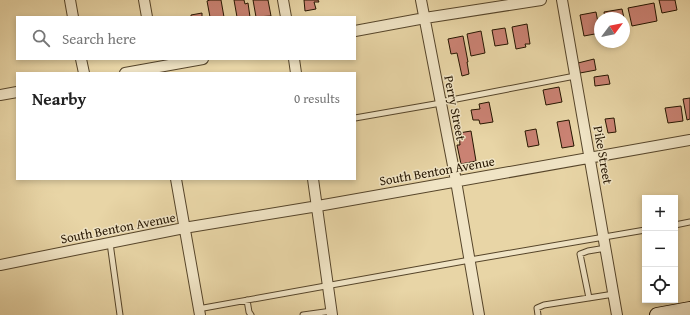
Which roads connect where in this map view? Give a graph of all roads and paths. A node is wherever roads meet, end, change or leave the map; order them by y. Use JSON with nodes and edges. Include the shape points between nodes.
{"nodes":[{"id":1,"x":70,"y":0,"type":"edge"},
{"id":2,"x":144,"y":0,"type":"edge"},
{"id":3,"x":283,"y":0,"type":"edge"},
{"id":4,"x":421,"y":0,"type":"edge"},
{"id":5,"x":541,"y":0,"type":"edge"},
{"id":6,"x":562,"y":0,"type":"edge"},
{"id":7,"x":73,"y":16,"type":"edge"},
{"id":8,"x":147,"y":16,"type":"edge"},
{"id":9,"x":286,"y":16,"type":"edge"},
{"id":10,"x":424,"y":18,"type":"junction"},
{"id":11,"x":356,"y":31,"type":"edge"},
{"id":12,"x":81,"y":60,"type":"edge"},
{"id":13,"x":196,"y":60,"type":"edge"},
{"id":14,"x":294,"y":60,"type":"edge"},
{"id":15,"x":156,"y":66,"type":"edge"},
{"id":16,"x":84,"y":72,"type":"edge"},
{"id":17,"x":129,"y":72,"type":"edge"},
{"id":18,"x":296,"y":72,"type":"edge"},
{"id":19,"x":575,"y":76,"type":"junction"},
{"id":20,"x":16,"y":92,"type":"edge"},
{"id":21,"x":0,"y":95,"type":"edge"},
{"id":22,"x":441,"y":104,"type":"junction"},
{"id":23,"x":356,"y":118,"type":"edge"},
{"id":24,"x":690,"y":140,"type":"edge"},
{"id":25,"x":590,"y":157,"type":"junction"},
{"id":26,"x":176,"y":180,"type":"edge"},
{"id":27,"x":313,"y":180,"type":"edge"},
{"id":28,"x":456,"y":181,"type":"junction"},
{"id":29,"x":318,"y":206,"type":"junction"},
{"id":30,"x":690,"y":222,"type":"edge"},
{"id":31,"x":678,"y":224,"type":"edge"},
{"id":32,"x":184,"y":228,"type":"junction"},
{"id":33,"x":642,"y":230,"type":"edge"},
{"id":34,"x":604,"y":236,"type":"junction"},
{"id":35,"x":110,"y":243,"type":"junction"},
{"id":36,"x":606,"y":248,"type":"junction"},
{"id":37,"x":470,"y":260,"type":"junction"},
{"id":38,"x":0,"y":265,"type":"edge"},
{"id":39,"x":328,"y":286,"type":"junction"},
{"id":40,"x":614,"y":294,"type":"junction"},
{"id":41,"x":590,"y":298,"type":"junction"},
{"id":42,"x":247,"y":300,"type":"junction"},
{"id":43,"x":690,"y":309,"type":"edge"},
{"id":44,"x":199,"y":312,"type":"edge"},
{"id":45,"x":332,"y":313,"type":"edge"},
{"id":46,"x":120,"y":315,"type":"edge"},
{"id":47,"x":251,"y":315,"type":"edge"},
{"id":48,"x":303,"y":315,"type":"edge"},
{"id":49,"x":479,"y":315,"type":"edge"},
{"id":50,"x":538,"y":315,"type":"edge"},
{"id":51,"x":617,"y":315,"type":"edge"},
{"id":52,"x":657,"y":315,"type":"edge"}],
"edges":[{"from":1,"to":7,"type":"street"},
{"from":2,"to":8,"type":"street"},
{"from":3,"to":9,"type":"street"},
{"from":4,"to":10,"type":"street","name":"Perry Street"},
{"from":5,"to":10,"type":"street"},
{"from":6,"to":19,"type":"street","name":"Pike Street"},
{"from":10,"to":11,"type":"street"},
{"from":10,"to":22,"type":"street","name":"Perry Street"},
{"from":12,"to":16,"type":"street"},
{"from":13,"to":15,"type":"street"},
{"from":14,"to":18,"type":"street"},
{"from":15,"to":17,"type":"street"},
{"from":19,"to":22,"type":"lane"},
{"from":19,"to":25,"type":"street","name":"Pike Street"},
{"from":20,"to":21,"type":"street"},
{"from":22,"to":23,"type":"lane"},
{"from":22,"to":28,"type":"street","name":"Perry Street"},
{"from":24,"to":25,"type":"street","name":"South Benton Avenue"},
{"from":25,"to":28,"type":"street","name":"South Benton Avenue"},
{"from":25,"to":34,"type":"street","name":"Pike Street"},
{"from":26,"to":32,"type":"street"},
{"from":27,"to":29,"type":"street"},
{"from":28,"to":29,"type":"street","name":"South Benton Avenue"},
{"from":28,"to":37,"type":"street","name":"Perry Street"},
{"from":29,"to":32,"type":"street","name":"South Benton Avenue"},
{"from":29,"to":39,"type":"street"},
{"from":30,"to":31,"type":"lane"},
{"from":32,"to":35,"type":"street","name":"South Benton Avenue"},
{"from":32,"to":44,"type":"street"},
{"from":33,"to":34,"type":"lane"},
{"from":34,"to":36,"type":"street","name":"Pike Street"},
{"from":34,"to":37,"type":"lane"},
{"from":35,"to":38,"type":"street","name":"South Benton Avenue"},
{"from":35,"to":46,"type":"lane"},
{"from":36,"to":40,"type":"street","name":"Pike Street"},
{"from":36,"to":41,"type":"lane","via":[[580,254]]},
{"from":37,"to":39,"type":"lane"},
{"from":37,"to":49,"type":"street","name":"Perry Street"},
{"from":39,"to":42,"type":"lane"},
{"from":39,"to":45,"type":"street"},
{"from":40,"to":41,"type":"lane"},
{"from":40,"to":51,"type":"street","name":"Pike Street"},
{"from":41,"to":50,"type":"lane","via":[[544,305],[537,308]]},
{"from":42,"to":44,"type":"lane"},
{"from":42,"to":47,"type":"lane"},
{"from":43,"to":52,"type":"main road"},
{"from":45,"to":48,"type":"lane"}]}
